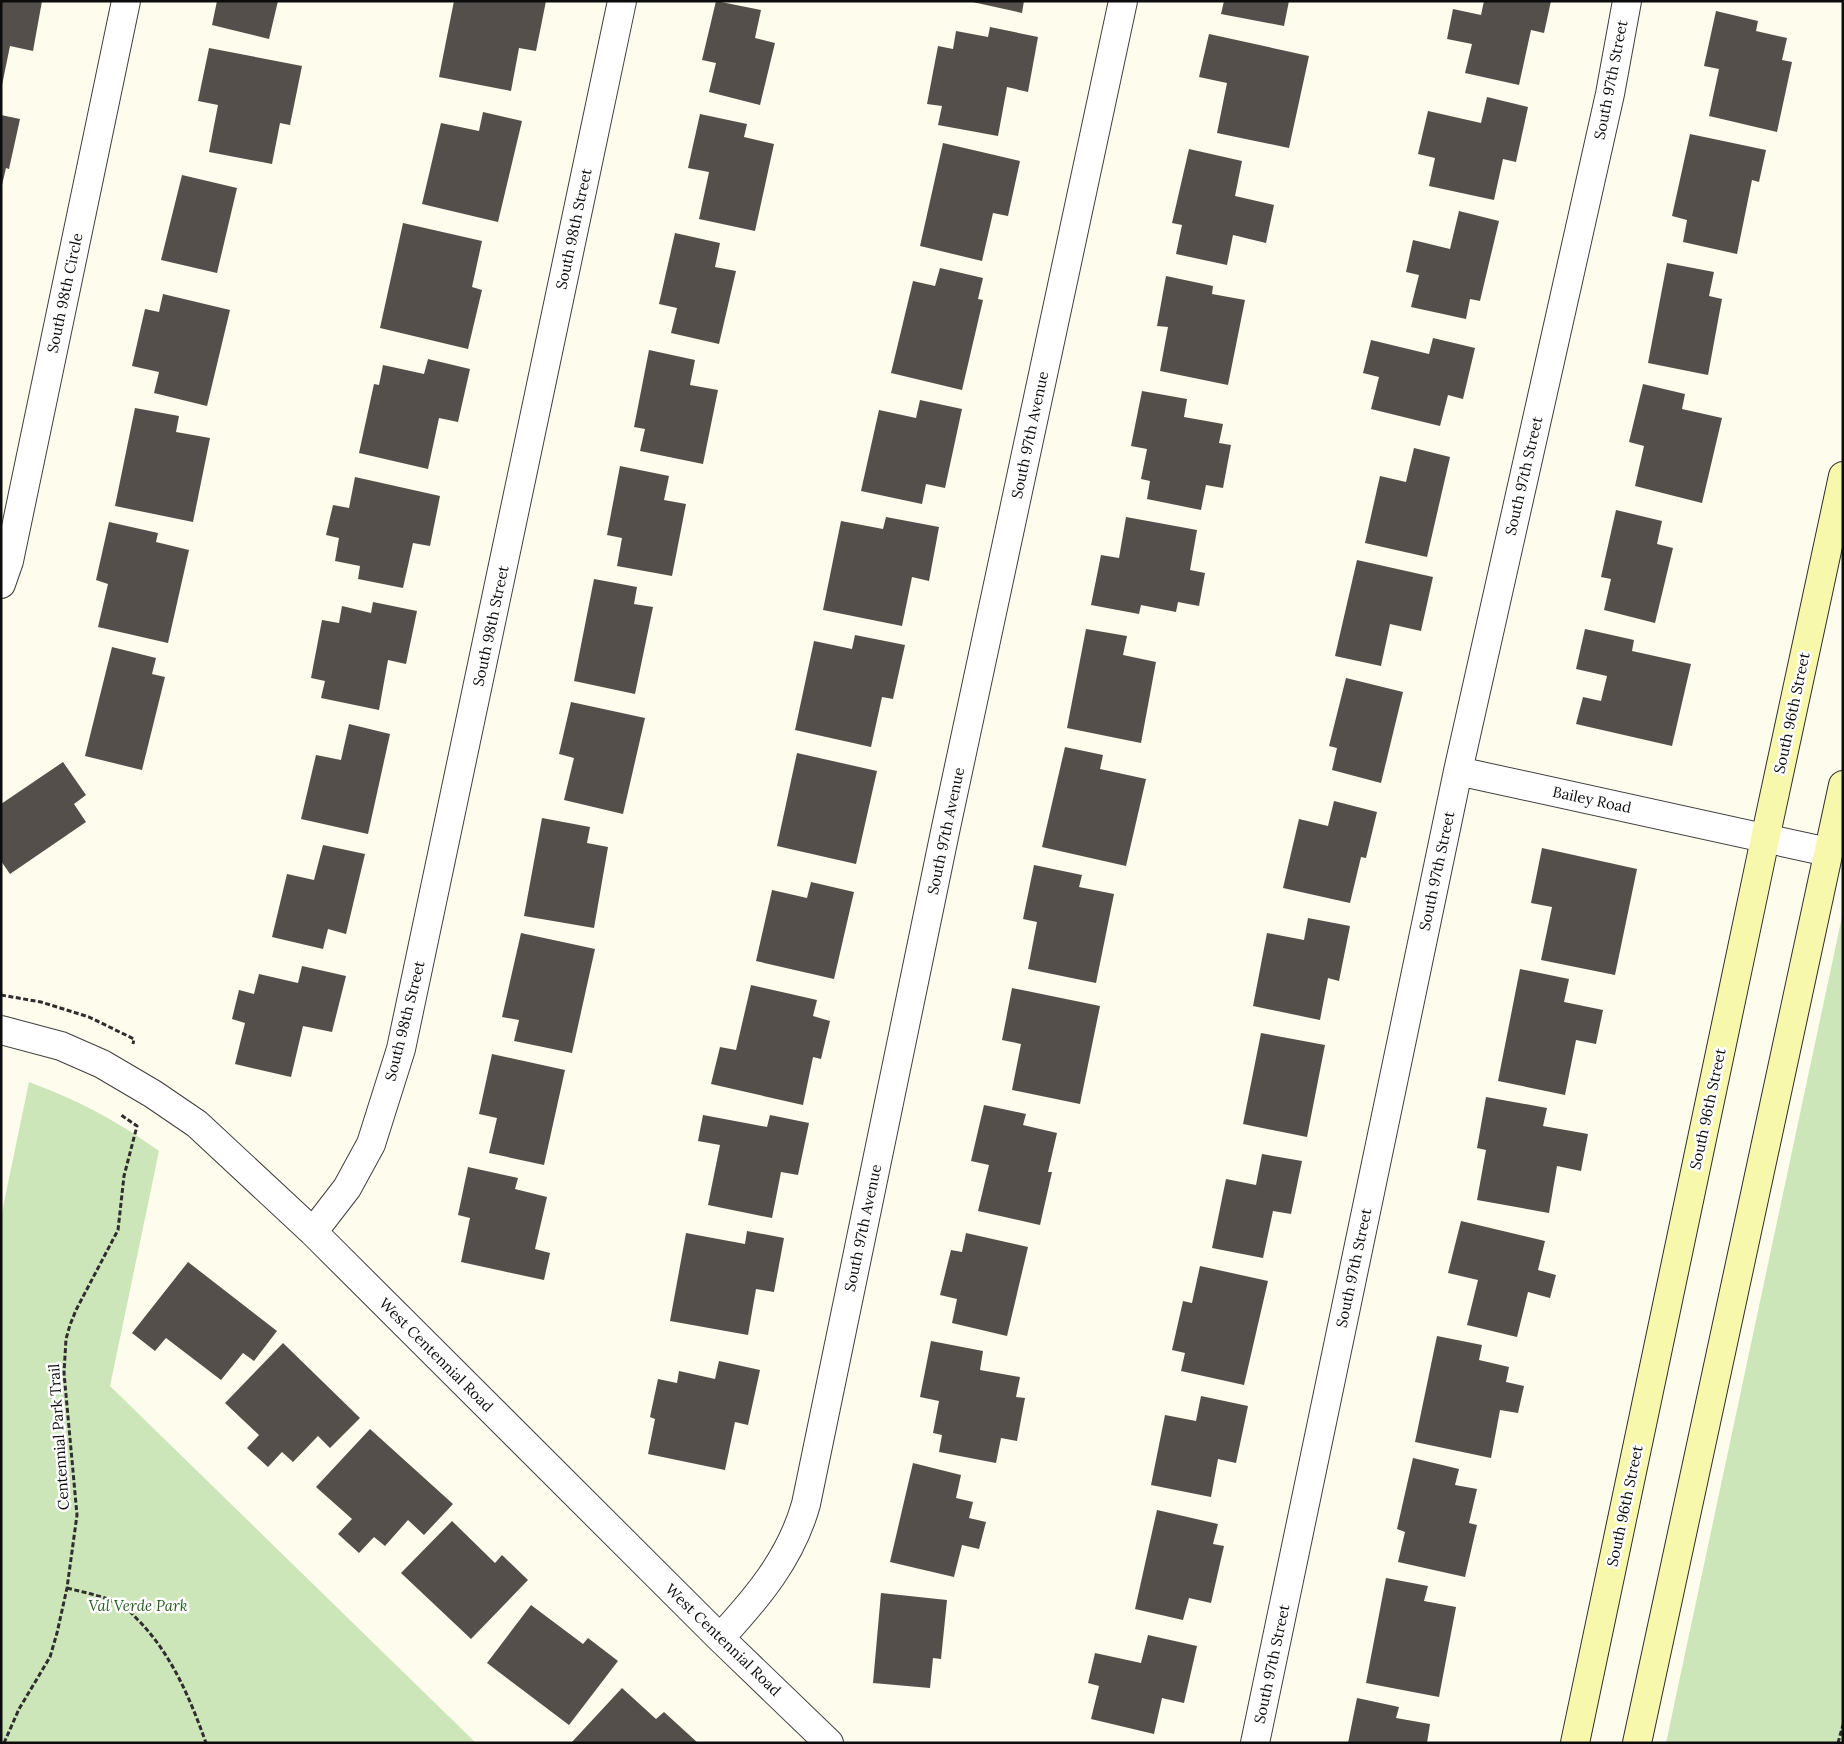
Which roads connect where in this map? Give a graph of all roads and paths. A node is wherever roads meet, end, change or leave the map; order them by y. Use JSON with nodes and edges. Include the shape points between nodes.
{"nodes":[{"id":1,"x":126,"y":1,"type":"edge"},
{"id":2,"x":622,"y":1,"type":"edge"},
{"id":3,"x":1124,"y":1,"type":"edge"},
{"id":4,"x":1627,"y":1,"type":"edge"},
{"id":5,"x":1843,"y":476,"type":"edge"},
{"id":6,"x":1,"y":584,"type":"edge"},
{"id":7,"x":1458,"y":771,"type":"junction"},
{"id":8,"x":1843,"y":785,"type":"edge"},
{"id":9,"x":1764,"y":839,"type":"junction"},
{"id":10,"x":1828,"y":852,"type":"junction"},
{"id":11,"x":1,"y":1030,"type":"edge"},
{"id":12,"x":114,"y":1109,"type":"dead end"},
{"id":13,"x":313,"y":1232,"type":"junction"},
{"id":14,"x":67,"y":1588,"type":"junction"},
{"id":15,"x":720,"y":1638,"type":"junction"},
{"id":16,"x":1843,"y":1725,"type":"edge"},
{"id":17,"x":4,"y":1743,"type":"edge"},
{"id":18,"x":206,"y":1743,"type":"edge"},
{"id":19,"x":828,"y":1743,"type":"edge"},
{"id":20,"x":1256,"y":1743,"type":"edge"},
{"id":21,"x":1575,"y":1743,"type":"edge"},
{"id":22,"x":1637,"y":1743,"type":"edge"},
{"id":23,"x":1838,"y":1743,"type":"edge"}],
"edges":[{"from":1,"to":6,"type":"street","name":"South 98th Circle","via":[[9,561]]},
{"from":2,"to":13,"type":"street","name":"South 98th Street","via":[[401,1049],[371,1144],[347,1188]]},
{"from":3,"to":15,"type":"street","name":"South 97th Avenue","via":[[945,832],[806,1504],[791,1545],[771,1578]]},
{"from":4,"to":7,"type":"street","name":"South 97th Street","via":[[1610,94]]},
{"from":5,"to":9,"type":"main road","name":"South 96th Street"},
{"from":7,"to":9,"type":"street","name":"Bailey Road"},
{"from":7,"to":20,"type":"street","name":"South 97th Street"},
{"from":8,"to":10,"type":"main road"},
{"from":9,"to":10,"type":"street","name":"Bailey Road"},
{"from":9,"to":21,"type":"main road","name":"South 96th Street"},
{"from":10,"to":22,"type":"main road"},
{"from":11,"to":13,"type":"street","name":"West Centennial Road","via":[[82,1054],[153,1094],[203,1129]]},
{"from":12,"to":14,"type":"path","name":"Centennial Park Trail","via":[[137,1126],[124,1176],[118,1230],[76,1310],[64,1355],[77,1515]]},
{"from":13,"to":15,"type":"street","name":"West Centennial Road"},
{"from":14,"to":17,"type":"path","name":"Centennial Park Trail","via":[[50,1657],[19,1709]]},
{"from":14,"to":18,"type":"path","via":[[124,1606],[144,1626],[170,1660]]},
{"from":15,"to":19,"type":"street","name":"West Centennial Road"},
{"from":16,"to":23,"type":"path"}]}
